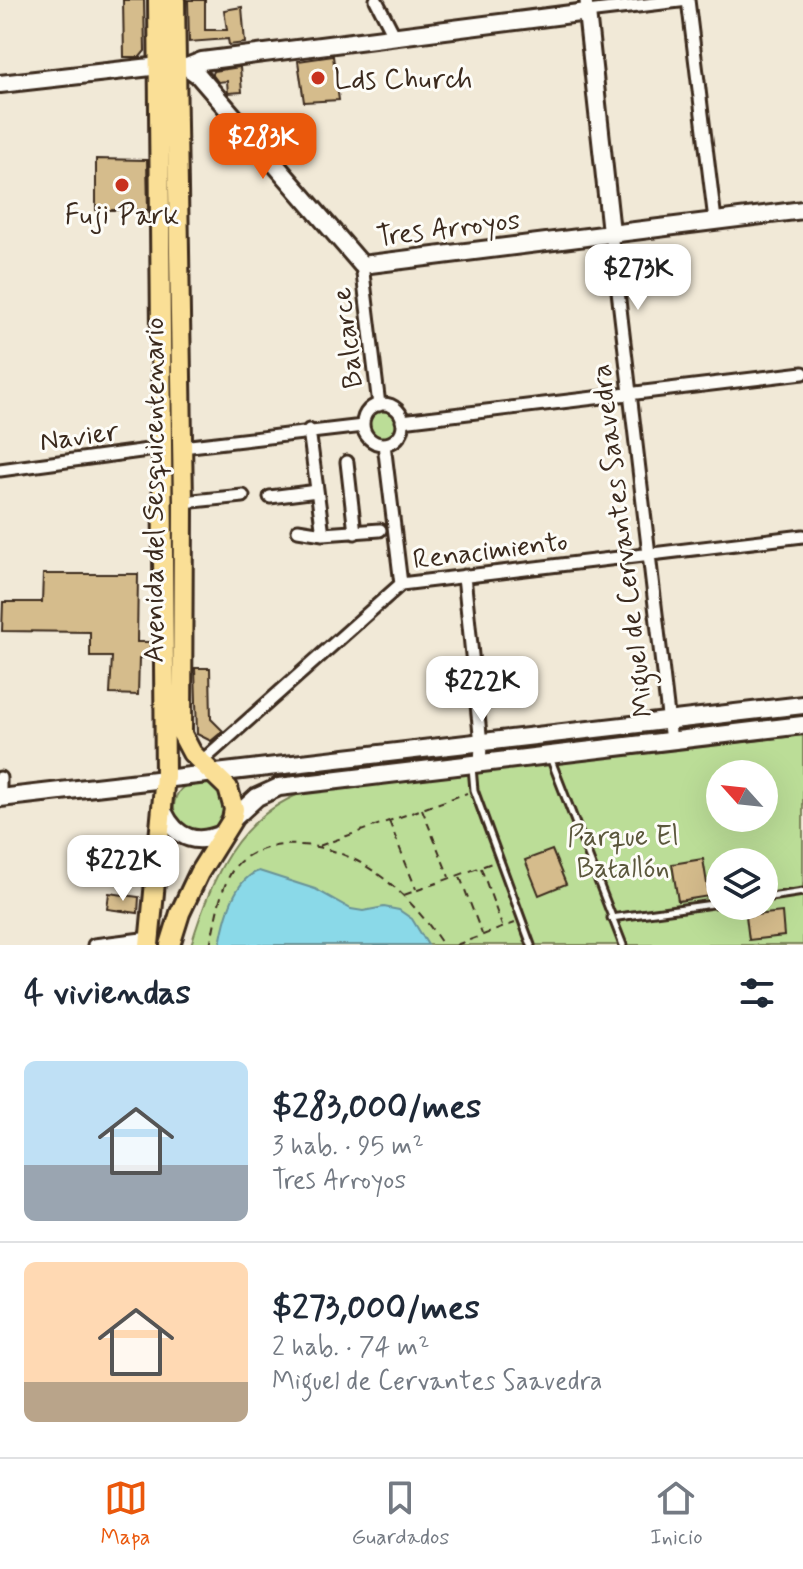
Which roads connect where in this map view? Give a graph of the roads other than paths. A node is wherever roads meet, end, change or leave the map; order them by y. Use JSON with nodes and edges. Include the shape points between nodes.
{"nodes":[{"id":1,"x":158,"y":0,"type":"edge"},
{"id":2,"x":175,"y":0,"type":"edge"},
{"id":3,"x":376,"y":0,"type":"edge"},
{"id":4,"x":688,"y":0,"type":"edge"},
{"id":5,"x":586,"y":6,"type":"edge"},
{"id":6,"x":395,"y":37,"type":"junction"},
{"id":7,"x":174,"y":67,"type":"junction"},
{"id":8,"x":0,"y":84,"type":"edge"},
{"id":9,"x":803,"y":210,"type":"edge"},
{"id":10,"x":715,"y":220,"type":"junction"},
{"id":11,"x":611,"y":232,"type":"junction"},
{"id":12,"x":362,"y":265,"type":"junction"},
{"id":13,"x":803,"y":373,"type":"edge"},
{"id":14,"x":629,"y":395,"type":"junction"},
{"id":15,"x":379,"y":405,"type":"junction"},
{"id":16,"x":402,"y":421,"type":"junction"},
{"id":17,"x":363,"y":426,"type":"junction"},
{"id":18,"x":309,"y":430,"type":"junction"},
{"id":19,"x":384,"y":444,"type":"junction"},
{"id":20,"x":173,"y":448,"type":"junction"},
{"id":21,"x":347,"y":462,"type":"dead end"},
{"id":22,"x":0,"y":470,"type":"edge"},
{"id":23,"x":317,"y":491,"type":"junction"},
{"id":24,"x":243,"y":496,"type":"dead end"},
{"id":25,"x":270,"y":497,"type":"dead end"},
{"id":26,"x":183,"y":502,"type":"junction"},
{"id":27,"x":298,"y":530,"type":"dead end"},
{"id":28,"x":380,"y":530,"type":"dead end"},
{"id":29,"x":355,"y":533,"type":"junction"},
{"id":30,"x":323,"y":534,"type":"junction"},
{"id":31,"x":803,"y":536,"type":"edge"},
{"id":32,"x":648,"y":555,"type":"junction"},
{"id":33,"x":464,"y":576,"type":"junction"},
{"id":34,"x":401,"y":584,"type":"junction"},
{"id":35,"x":803,"y":705,"type":"edge"},
{"id":36,"x":669,"y":721,"type":"junction"},
{"id":37,"x":803,"y":725,"type":"edge"},
{"id":38,"x":543,"y":736,"type":"junction"},
{"id":39,"x":671,"y":741,"type":"junction"},
{"id":40,"x":481,"y":744,"type":"junction"},
{"id":41,"x":548,"y":756,"type":"junction"},
{"id":42,"x":476,"y":765,"type":"junction"},
{"id":43,"x":206,"y":767,"type":"junction"},
{"id":44,"x":165,"y":776,"type":"junction"},
{"id":45,"x":0,"y":778,"type":"edge"},
{"id":46,"x":0,"y":797,"type":"edge"},
{"id":47,"x":164,"y":813,"type":"junction"},
{"id":48,"x":228,"y":826,"type":"junction"},
{"id":49,"x":803,"y":892,"type":"edge"},
{"id":50,"x":778,"y":896,"type":"edge"},
{"id":51,"x":706,"y":905,"type":"edge"},
{"id":52,"x":611,"y":918,"type":"junction"},
{"id":53,"x":150,"y":942,"type":"edge"},
{"id":54,"x":94,"y":945,"type":"edge"},
{"id":55,"x":170,"y":945,"type":"edge"},
{"id":56,"x":531,"y":945,"type":"edge"},
{"id":57,"x":623,"y":945,"type":"edge"}],
"edges":[{"from":1,"to":7,"type":"main road","name":"Avenida del Sesquicentenario"},
{"from":2,"to":7,"type":"main road","name":"Avenida del Sesquicentenario"},
{"from":3,"to":6,"type":"street"},
{"from":4,"to":5,"type":"street"},
{"from":4,"to":10,"type":"street"},
{"from":5,"to":6,"type":"street"},
{"from":5,"to":11,"type":"street","name":"Miguel de Cervantes Saavedra"},
{"from":6,"to":7,"type":"street"},
{"from":7,"to":8,"type":"street"},
{"from":7,"to":12,"type":"street","name":"Tres Arroyos","via":[[198,75]]},
{"from":7,"to":20,"type":"main road","name":"Avenida del Sesquicentenario"},
{"from":9,"to":10,"type":"street","name":"Tres Arroyos"},
{"from":10,"to":11,"type":"street","name":"Tres Arroyos"},
{"from":11,"to":12,"type":"street","name":"Tres Arroyos"},
{"from":11,"to":14,"type":"street","name":"Miguel de Cervantes Saavedra"},
{"from":12,"to":15,"type":"street","name":"Balcarce"},
{"from":13,"to":14,"type":"street"},
{"from":14,"to":16,"type":"street"},
{"from":14,"to":32,"type":"street","name":"Miguel de Cervantes Saavedra"},
{"from":15,"to":16,"type":"street","name":"Balcarce","via":[[396,410]]},
{"from":15,"to":17,"type":"street","name":"Balcarce","via":[[365,415]]},
{"from":16,"to":19,"type":"street","via":[[398,436]]},
{"from":17,"to":18,"type":"street","name":"Navier"},
{"from":17,"to":19,"type":"street","name":"Balcarce","via":[[368,437]]},
{"from":18,"to":20,"type":"street","name":"Navier"},
{"from":18,"to":23,"type":"street"},
{"from":19,"to":34,"type":"street"},
{"from":20,"to":22,"type":"street","name":"Navier"},
{"from":20,"to":26,"type":"main road","name":"Avenida del Sesquicentenario"},
{"from":20,"to":44,"type":"main road","name":"Avenida del Sesquicentenario"},
{"from":21,"to":29,"type":"street"},
{"from":23,"to":25,"type":"street"},
{"from":23,"to":30,"type":"street"},
{"from":24,"to":26,"type":"street"},
{"from":26,"to":43,"type":"main road","name":"Avenida del Sesquicentenario","via":[[182,734]]},
{"from":27,"to":30,"type":"street"},
{"from":28,"to":29,"type":"street"},
{"from":29,"to":30,"type":"street"},
{"from":31,"to":32,"type":"street","name":"Renacimiento"},
{"from":32,"to":33,"type":"street","name":"Renacimiento"},
{"from":32,"to":36,"type":"street","name":"Miguel de Cervantes Saavedra"},
{"from":33,"to":34,"type":"street","name":"Renacimiento"},
{"from":33,"to":40,"type":"street"},
{"from":34,"to":43,"type":"street","name":"Renacimiento"},
{"from":35,"to":36,"type":"street"},
{"from":36,"to":38,"type":"street"},
{"from":36,"to":39,"type":"street","name":"Miguel de Cervantes Saavedra"},
{"from":37,"to":39,"type":"street"},
{"from":38,"to":40,"type":"street"},
{"from":38,"to":41,"type":"street"},
{"from":39,"to":41,"type":"street"},
{"from":40,"to":42,"type":"street"},
{"from":40,"to":43,"type":"street"},
{"from":41,"to":42,"type":"street"},
{"from":41,"to":52,"type":"lane"},
{"from":42,"to":48,"type":"street","via":[[279,787],[257,797]]},
{"from":42,"to":56,"type":"lane","via":[[474,790]]},
{"from":43,"to":44,"type":"street"},
{"from":43,"to":48,"type":"main road","name":"Avenida del Sesquicentenario","via":[[232,794]]},
{"from":44,"to":46,"type":"street"},
{"from":44,"to":47,"type":"main road","name":"Avenida del Sesquicentenario"},
{"from":45,"to":46,"type":"street"},
{"from":47,"to":48,"type":"street","via":[[178,833],[193,840],[206,840]]},
{"from":47,"to":53,"type":"main road","name":"Avenida del Sesquicentenario"},
{"from":48,"to":55,"type":"main road","via":[[199,873]]},
{"from":49,"to":50,"type":"lane"},
{"from":51,"to":52,"type":"lane"},
{"from":52,"to":57,"type":"lane"},
{"from":53,"to":54,"type":"street"}]}
